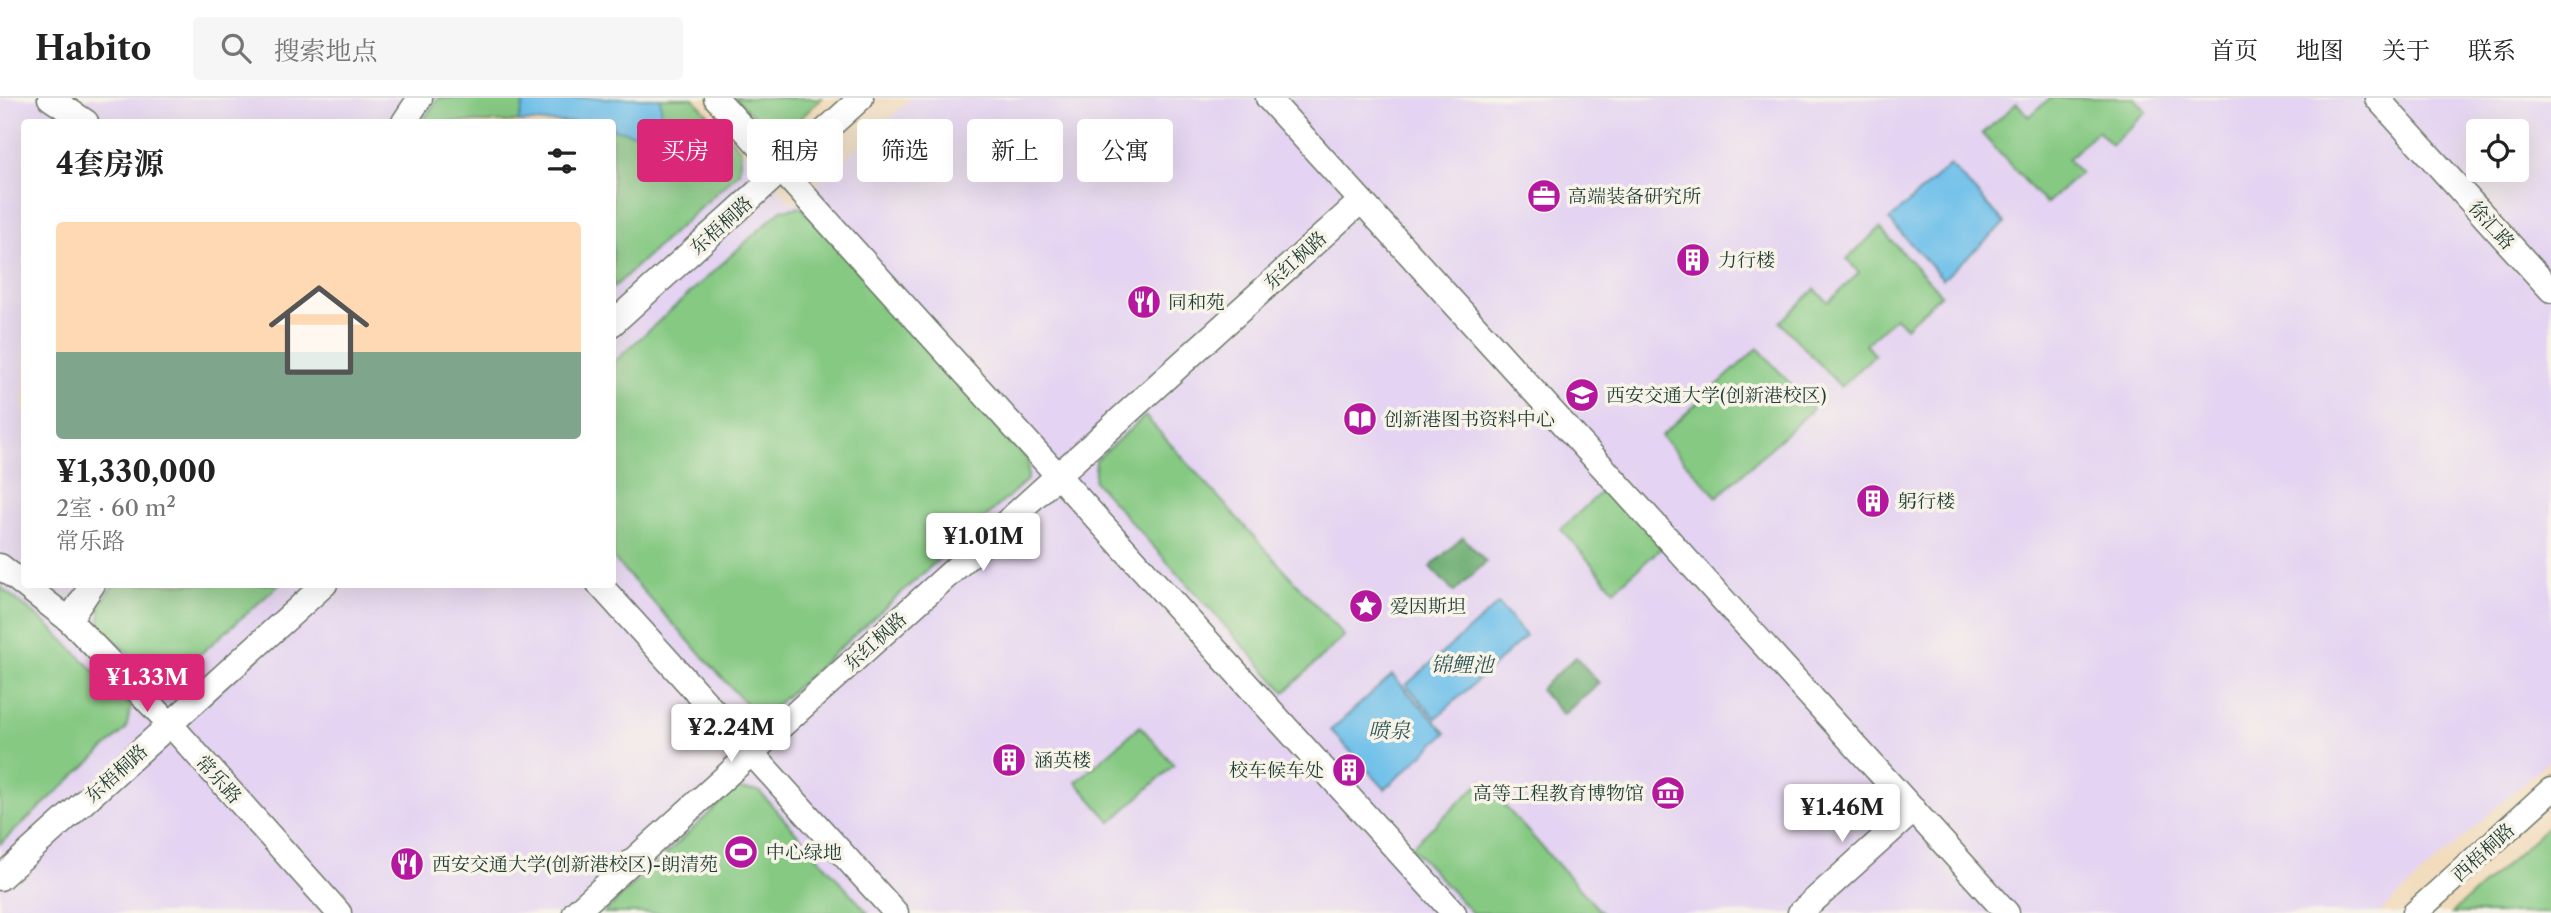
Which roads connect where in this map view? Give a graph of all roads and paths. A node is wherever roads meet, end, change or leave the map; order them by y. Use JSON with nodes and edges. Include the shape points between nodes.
{"nodes":[{"id":1,"x":50,"y":98,"type":"edge"},
{"id":2,"x":420,"y":98,"type":"edge"},
{"id":3,"x":716,"y":98,"type":"edge"},
{"id":4,"x":861,"y":98,"type":"edge"},
{"id":5,"x":1268,"y":98,"type":"edge"},
{"id":6,"x":2377,"y":98,"type":"edge"},
{"id":7,"x":82,"y":119,"type":"edge"},
{"id":8,"x":406,"y":119,"type":"edge"},
{"id":9,"x":838,"y":119,"type":"edge"},
{"id":10,"x":747,"y":131,"type":"edge"},
{"id":11,"x":768,"y":182,"type":"edge"},
{"id":12,"x":794,"y":182,"type":"edge"},
{"id":13,"x":1361,"y":201,"type":"junction"},
{"id":14,"x":2551,"y":290,"type":"edge"},
{"id":15,"x":616,"y":320,"type":"edge"},
{"id":16,"x":1057,"y":475,"type":"junction"},
{"id":17,"x":0,"y":566,"type":"edge"},
{"id":18,"x":21,"y":582,"type":"edge"},
{"id":19,"x":28,"y":588,"type":"edge"},
{"id":20,"x":90,"y":588,"type":"edge"},
{"id":21,"x":321,"y":588,"type":"edge"},
{"id":22,"x":603,"y":588,"type":"edge"},
{"id":23,"x":69,"y":620,"type":"junction"},
{"id":24,"x":170,"y":724,"type":"junction"},
{"id":25,"x":751,"y":753,"type":"junction"},
{"id":26,"x":2551,"y":790,"type":"edge"},
{"id":27,"x":1914,"y":810,"type":"junction"},
{"id":28,"x":0,"y":878,"type":"edge"},
{"id":29,"x":339,"y":913,"type":"edge"},
{"id":30,"x":575,"y":913,"type":"edge"},
{"id":31,"x":896,"y":913,"type":"edge"},
{"id":32,"x":1454,"y":913,"type":"edge"},
{"id":33,"x":1800,"y":913,"type":"edge"},
{"id":34,"x":2007,"y":913,"type":"edge"},
{"id":35,"x":2415,"y":913,"type":"edge"}],
"edges":[{"from":1,"to":7,"type":"street"},
{"from":2,"to":8,"type":"street"},
{"from":3,"to":10,"type":"street"},
{"from":4,"to":9,"type":"street","name":"东梧桐路"},
{"from":5,"to":13,"type":"street"},
{"from":6,"to":14,"type":"street","name":"徐汇路"},
{"from":11,"to":15,"type":"street","name":"东梧桐路"},
{"from":12,"to":16,"type":"street"},
{"from":13,"to":16,"type":"street","name":"东红枫路"},
{"from":13,"to":27,"type":"street"},
{"from":16,"to":25,"type":"street","name":"东红枫路"},
{"from":16,"to":32,"type":"street"},
{"from":17,"to":18,"type":"street","name":"常乐路"},
{"from":19,"to":23,"type":"street","name":"常乐路"},
{"from":20,"to":23,"type":"street"},
{"from":21,"to":24,"type":"street","name":"东梧桐路"},
{"from":22,"to":25,"type":"street"},
{"from":23,"to":24,"type":"street","name":"常乐路"},
{"from":24,"to":28,"type":"street","name":"东梧桐路"},
{"from":24,"to":29,"type":"street","name":"常乐路"},
{"from":25,"to":30,"type":"street","name":"东红枫路"},
{"from":25,"to":31,"type":"street"},
{"from":26,"to":35,"type":"street","name":"西梧桐路"},
{"from":27,"to":33,"type":"street"},
{"from":27,"to":34,"type":"street"}]}
